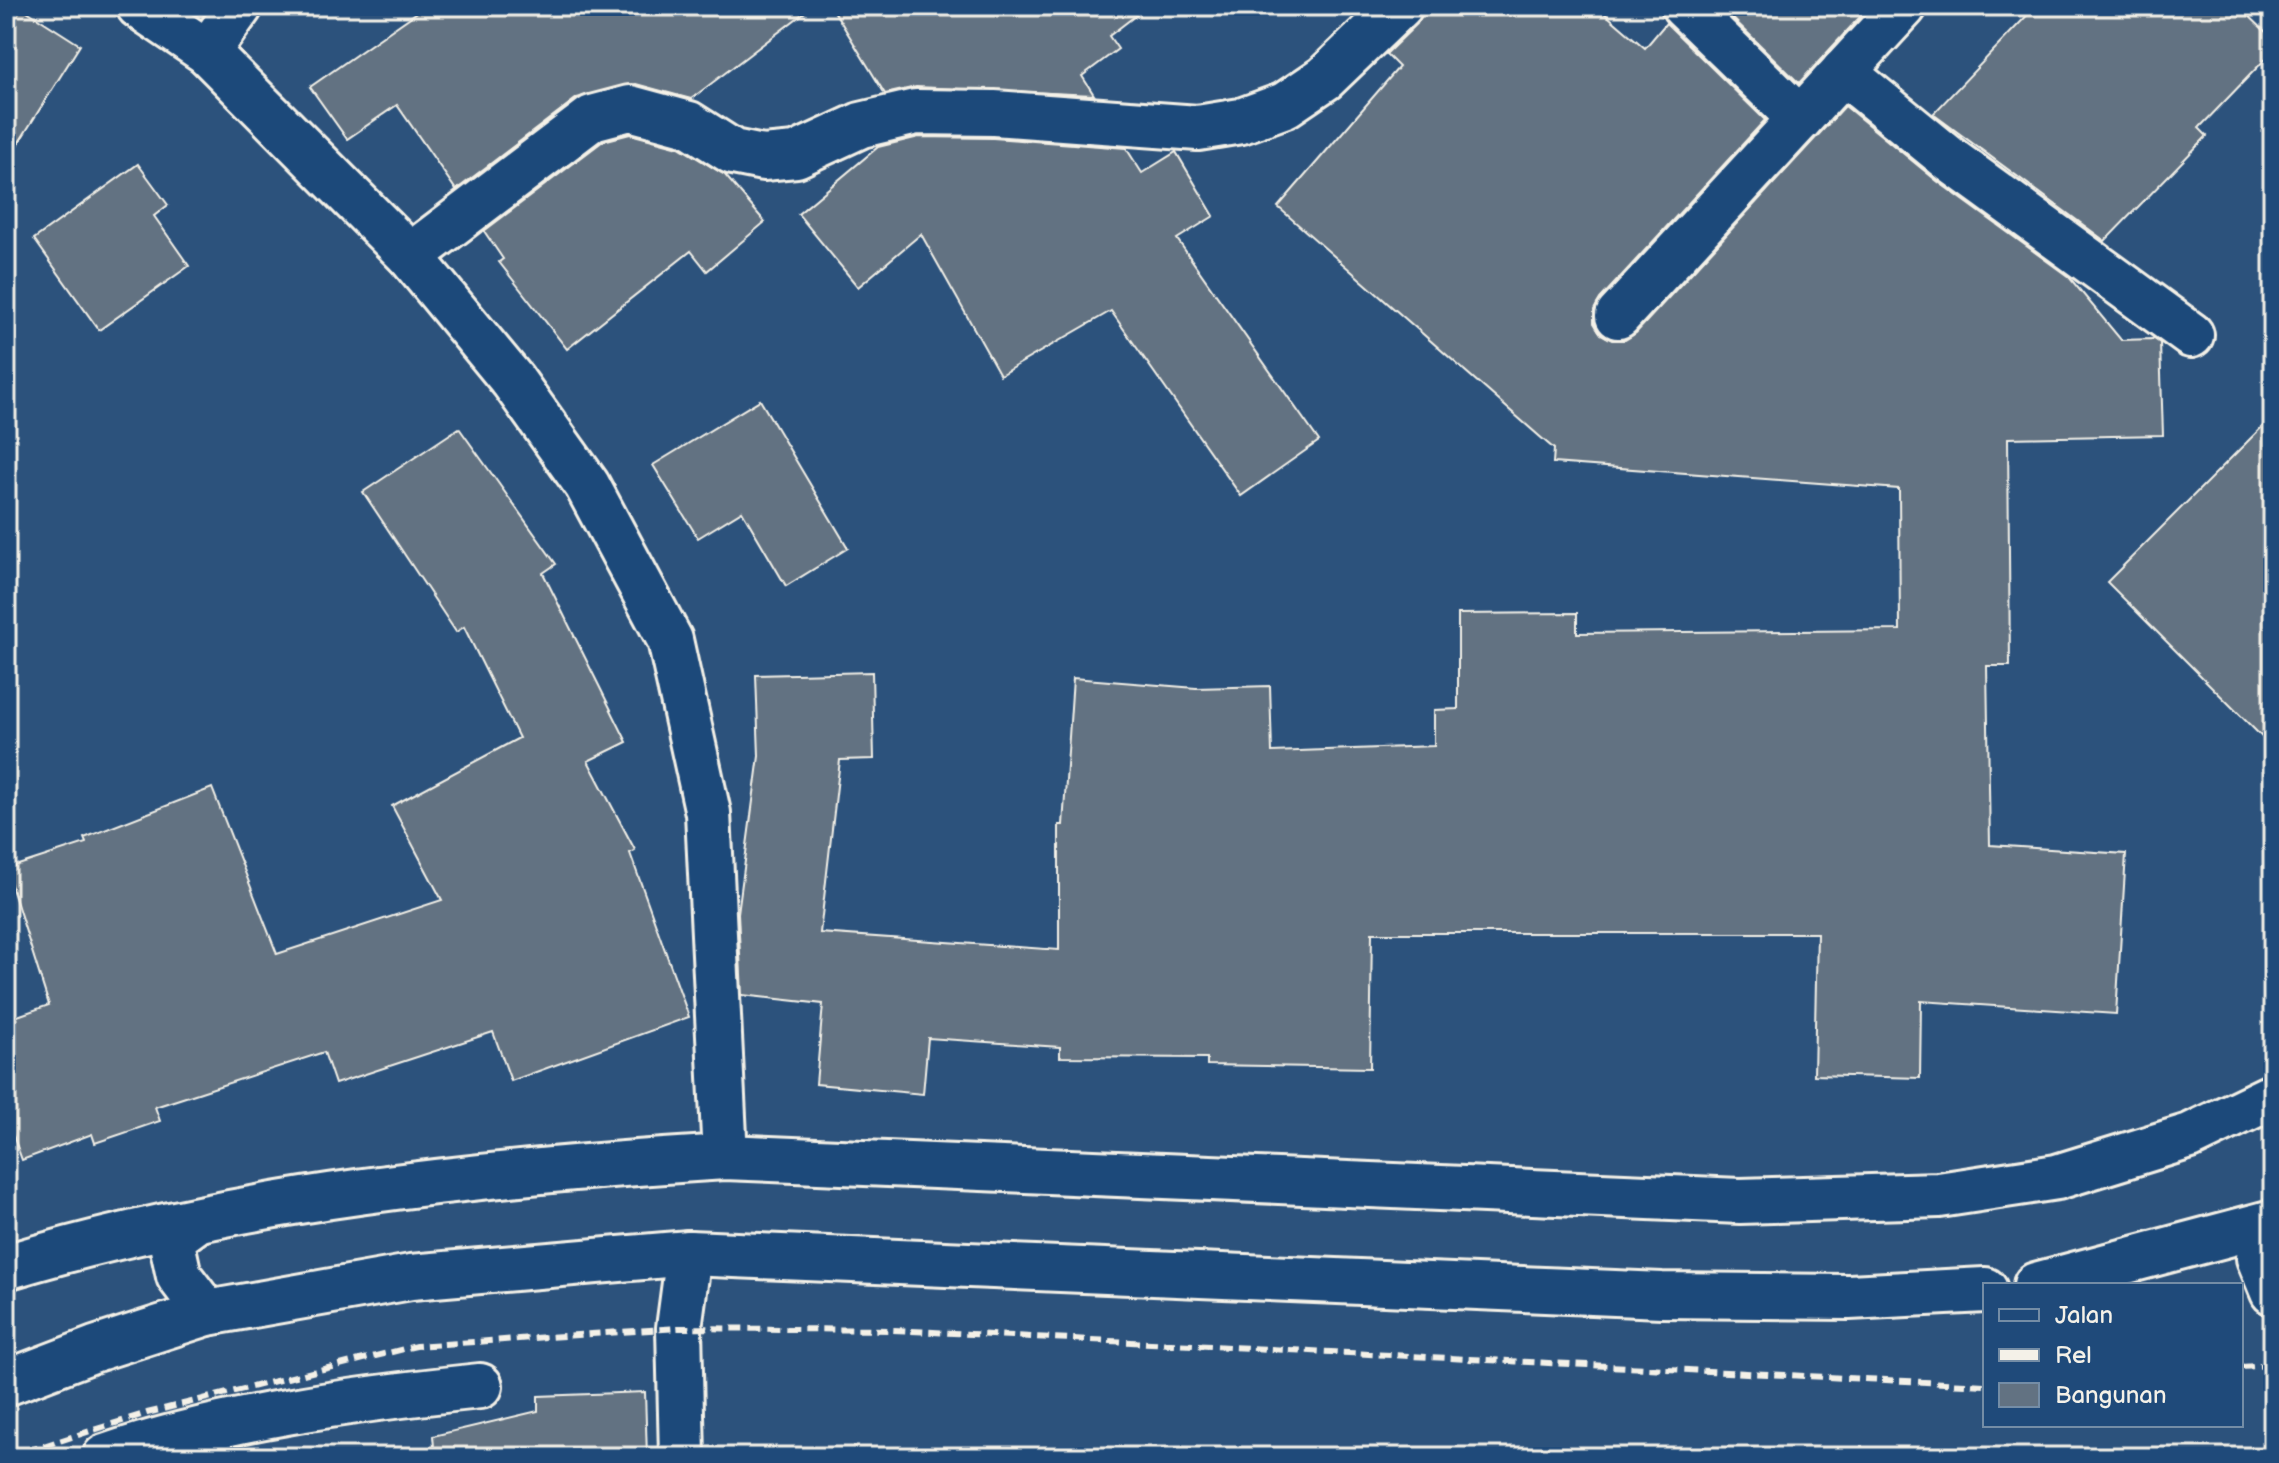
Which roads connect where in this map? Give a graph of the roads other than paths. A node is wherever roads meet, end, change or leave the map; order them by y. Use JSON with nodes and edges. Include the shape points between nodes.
{"nodes":[{"id":1,"x":139,"y":6,"type":"edge"},
{"id":2,"x":240,"y":6,"type":"edge"},
{"id":3,"x":1400,"y":6,"type":"edge"},
{"id":4,"x":1684,"y":6,"type":"edge"},
{"id":5,"x":1904,"y":6,"type":"edge"},
{"id":6,"x":207,"y":52,"type":"junction"},
{"id":7,"x":1843,"y":72,"type":"junction"},
{"id":8,"x":1800,"y":119,"type":"junction"},
{"id":9,"x":410,"y":256,"type":"junction"},
{"id":10,"x":1618,"y":316,"type":"dead end"},
{"id":11,"x":2191,"y":335,"type":"dead end"},
{"id":12,"x":2273,"y":1096,"type":"edge"},
{"id":13,"x":725,"y":1157,"type":"junction"},
{"id":14,"x":197,"y":1220,"type":"junction"},
{"id":15,"x":2270,"y":1224,"type":"edge"},
{"id":16,"x":689,"y":1253,"type":"junction"},
{"id":17,"x":6,"y":1267,"type":"edge"},
{"id":18,"x":2044,"y":1283,"type":"edge"},
{"id":19,"x":1983,"y":1290,"type":"edge"},
{"id":20,"x":2273,"y":1292,"type":"edge"},
{"id":21,"x":207,"y":1313,"type":"junction"},
{"id":22,"x":6,"y":1383,"type":"edge"},
{"id":23,"x":480,"y":1386,"type":"dead end"},
{"id":24,"x":105,"y":1457,"type":"edge"},
{"id":25,"x":682,"y":1457,"type":"edge"}],
"edges":[{"from":1,"to":6,"type":"main road"},
{"from":2,"to":6,"type":"main road"},
{"from":3,"to":9,"type":"main road","via":[[1325,78],[1285,105],[1241,121],[1198,128],[916,112],[861,125],[796,155],[763,158],[733,152],[689,124],[630,108],[592,118]]},
{"from":4,"to":8,"type":"main road"},
{"from":5,"to":7,"type":"main road"},
{"from":6,"to":9,"type":"main road"},
{"from":7,"to":8,"type":"main road"},
{"from":7,"to":11,"type":"main road","via":[[1952,161]]},
{"from":8,"to":10,"type":"main road"},
{"from":9,"to":13,"type":"main road","via":[[513,381],[587,485],[670,640],[708,813]]},
{"from":12,"to":13,"type":"main road","via":[[2190,1136],[2057,1177],[1939,1195],[1740,1201]]},
{"from":13,"to":14,"type":"main road","via":[[501,1174]]},
{"from":14,"to":17,"type":"main road","via":[[126,1233]]},
{"from":14,"to":21,"type":"main road","via":[[171,1239],[179,1276]]},
{"from":15,"to":18,"type":"main road"},
{"from":15,"to":20,"type":"main road","via":[[2259,1258]]},
{"from":16,"to":19,"type":"main road","via":[[1662,1295],[1849,1297]]},
{"from":16,"to":21,"type":"main road","via":[[411,1277]]},
{"from":16,"to":25,"type":"main road","via":[[679,1328]]},
{"from":21,"to":22,"type":"main road"},
{"from":23,"to":24,"type":"main road","via":[[370,1397],[147,1442]]}]}
